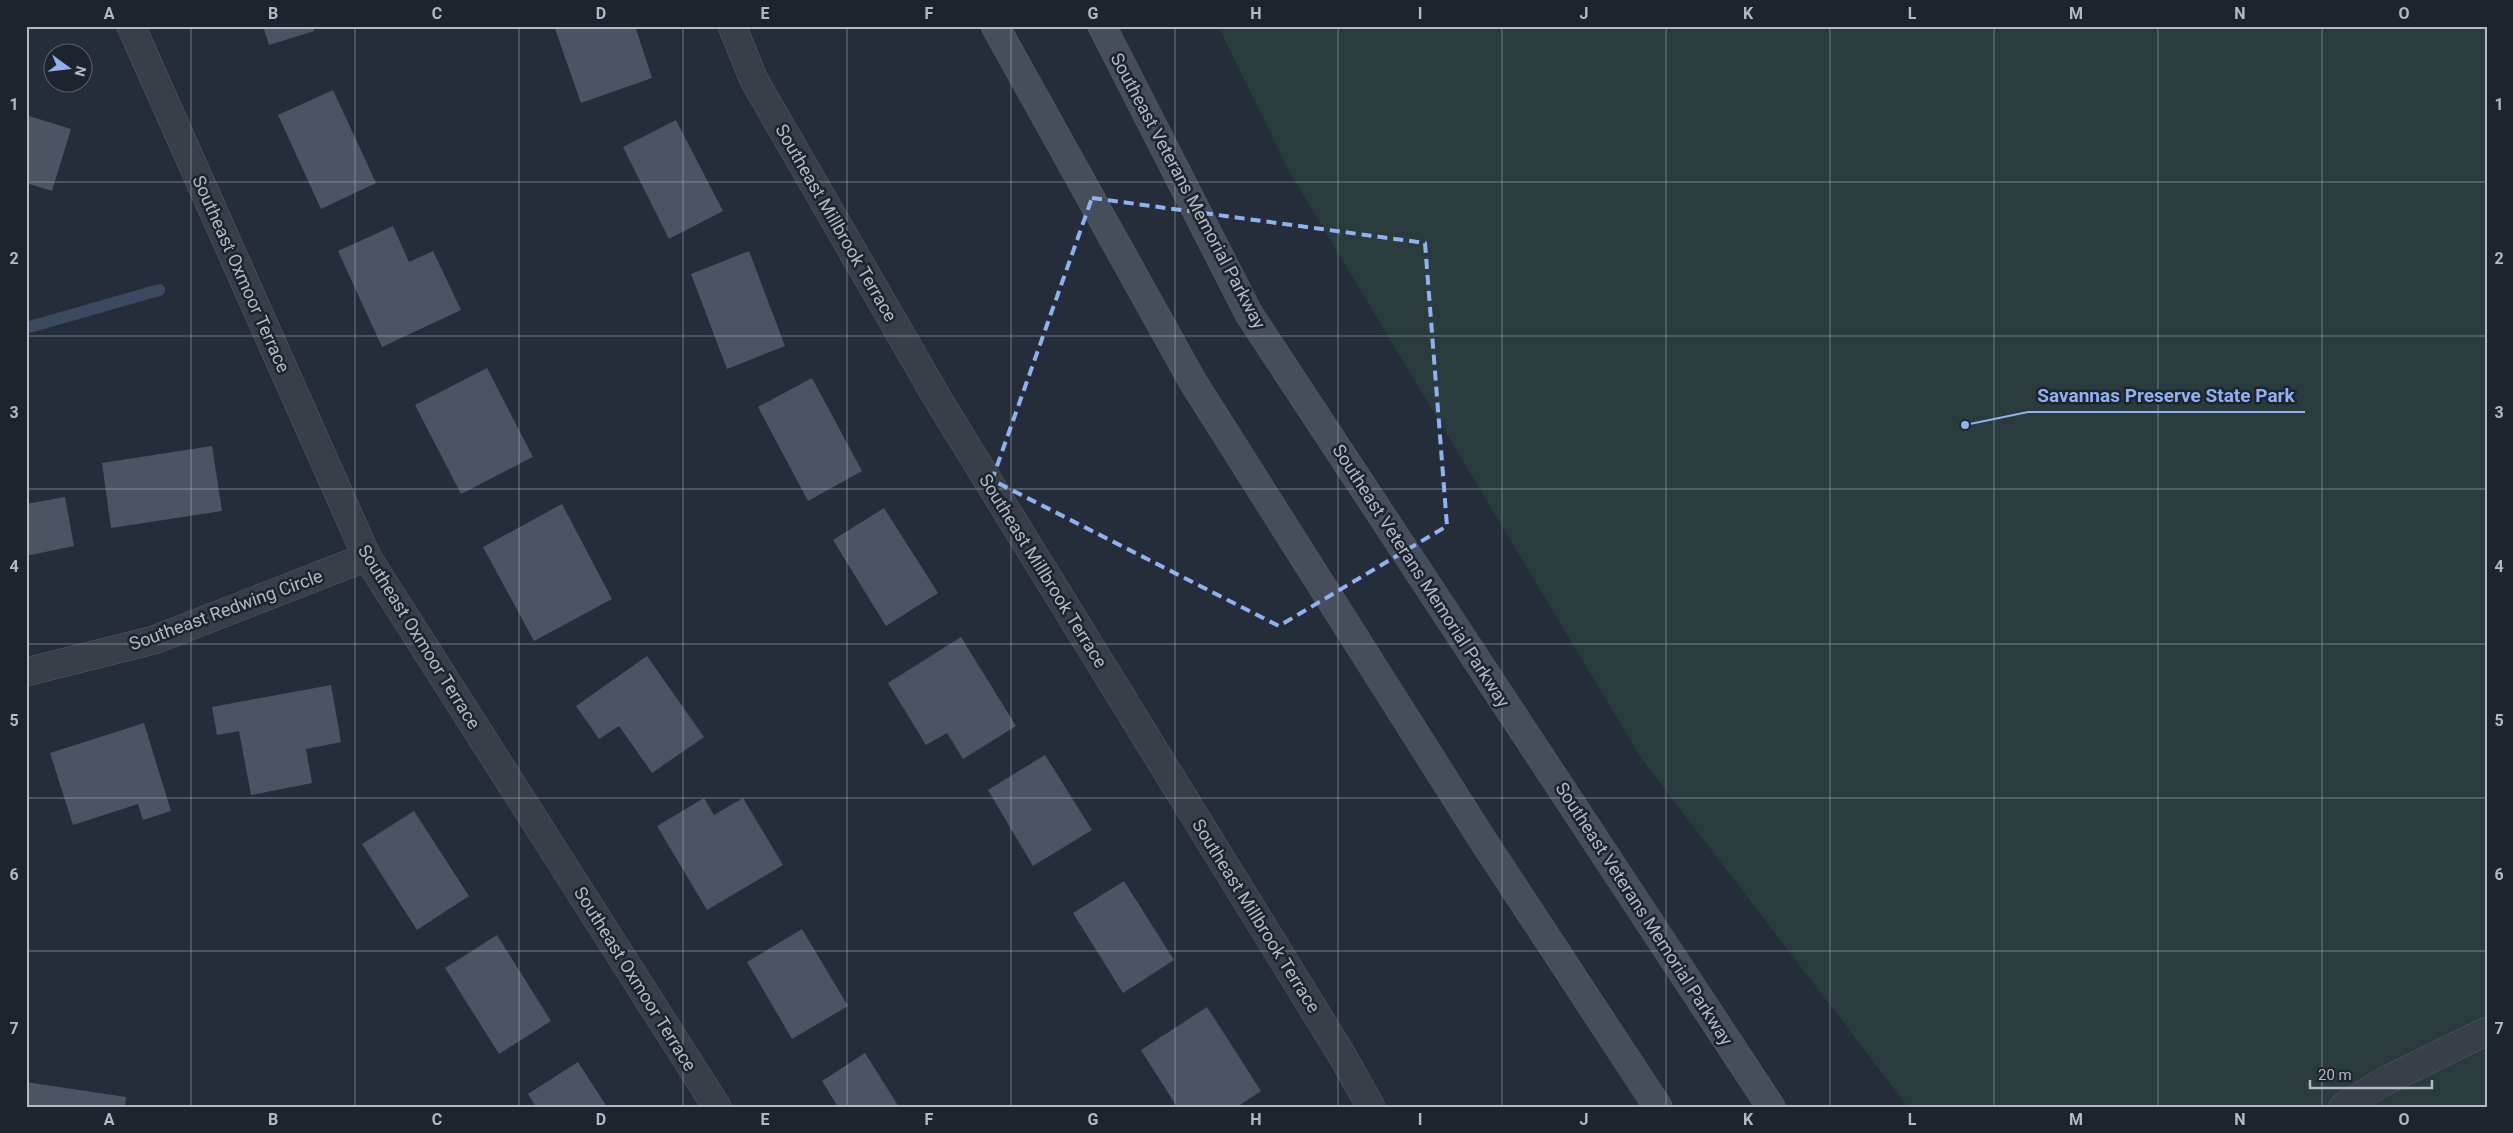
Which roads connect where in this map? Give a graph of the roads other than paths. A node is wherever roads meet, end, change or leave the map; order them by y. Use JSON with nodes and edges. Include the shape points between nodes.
{"nodes":[{"id":1,"x":131,"y":26,"type":"edge"},
{"id":2,"x":732,"y":26,"type":"edge"},
{"id":3,"x":995,"y":26,"type":"edge"},
{"id":4,"x":1102,"y":26,"type":"edge"},
{"id":5,"x":367,"y":557,"type":"junction"},
{"id":6,"x":26,"y":672,"type":"edge"},
{"id":7,"x":2487,"y":1031,"type":"edge"},
{"id":8,"x":717,"y":1107,"type":"edge"},
{"id":9,"x":1371,"y":1107,"type":"edge"},
{"id":10,"x":1658,"y":1107,"type":"edge"},
{"id":11,"x":1771,"y":1107,"type":"edge"},
{"id":12,"x":2343,"y":1107,"type":"edge"}],
"edges":[{"from":1,"to":5,"type":"street","name":"Southeast Oxmoor Terrace"},
{"from":2,"to":9,"type":"street","name":"Southeast Millbrook Terrace","via":[[754,80],[939,401],[1343,1056]]},
{"from":3,"to":10,"type":"main road","via":[[1193,382],[1482,839]]},
{"from":4,"to":11,"type":"main road","name":"Southeast Veterans Memorial Parkway","via":[[1249,314]]},
{"from":5,"to":6,"type":"street","name":"Southeast Redwing Circle","via":[[154,640]]},
{"from":5,"to":8,"type":"street","name":"Southeast Oxmoor Terrace"},
{"from":7,"to":12,"type":"street","via":[[2385,1081]]}]}
